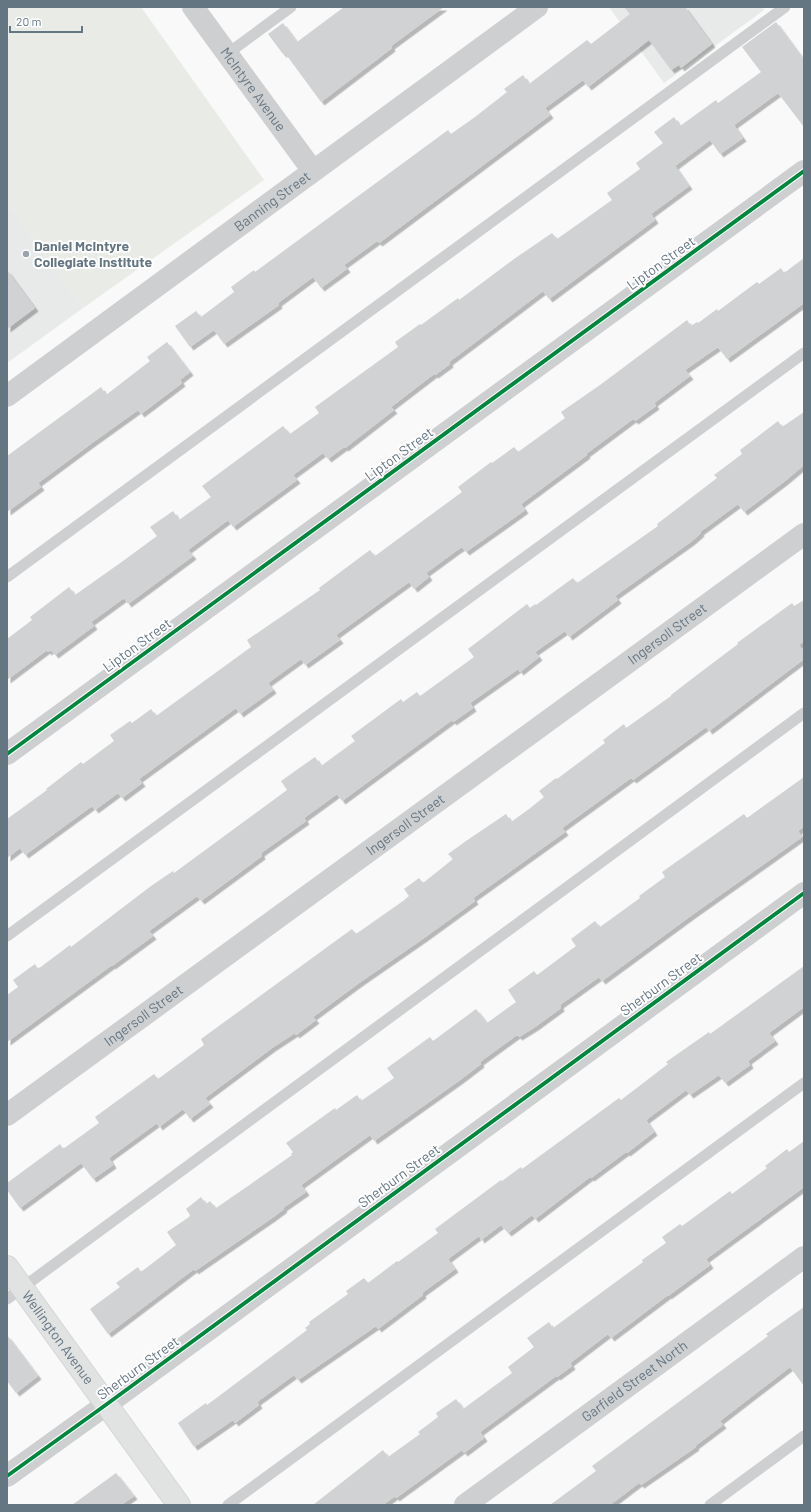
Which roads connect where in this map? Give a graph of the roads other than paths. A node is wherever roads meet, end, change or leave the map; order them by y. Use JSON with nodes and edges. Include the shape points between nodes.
{"nodes":[{"id":1,"x":193,"y":7,"type":"edge"},
{"id":2,"x":291,"y":7,"type":"edge"},
{"id":3,"x":537,"y":7,"type":"edge"},
{"id":4,"x":785,"y":7,"type":"edge"},
{"id":5,"x":227,"y":54,"type":"junction"},
{"id":6,"x":313,"y":171,"type":"junction"},
{"id":7,"x":804,"y":171,"type":"edge"},
{"id":8,"x":804,"y":353,"type":"edge"},
{"id":9,"x":7,"y":396,"type":"edge"},
{"id":10,"x":804,"y":534,"type":"edge"},
{"id":11,"x":7,"y":577,"type":"edge"},
{"id":12,"x":804,"y":713,"type":"edge"},
{"id":13,"x":7,"y":754,"type":"edge"},
{"id":14,"x":804,"y":893,"type":"edge"},
{"id":15,"x":7,"y":936,"type":"edge"},
{"id":16,"x":804,"y":1083,"type":"edge"},
{"id":17,"x":7,"y":1115,"type":"edge"},
{"id":18,"x":804,"y":1257,"type":"edge"},
{"id":19,"x":7,"y":1267,"type":"edge"},
{"id":20,"x":15,"y":1293,"type":"edge"},
{"id":21,"x":107,"y":1404,"type":"junction"},
{"id":22,"x":804,"y":1436,"type":"edge"},
{"id":23,"x":7,"y":1476,"type":"edge"},
{"id":24,"x":179,"y":1505,"type":"edge"},
{"id":25,"x":228,"y":1505,"type":"edge"},
{"id":26,"x":465,"y":1505,"type":"edge"},
{"id":27,"x":710,"y":1505,"type":"edge"}],
"edges":[{"from":1,"to":5,"type":"street","name":"McIntyre Avenue"},
{"from":2,"to":5,"type":"lane"},
{"from":3,"to":6,"type":"street","name":"Banning Street"},
{"from":4,"to":11,"type":"lane"},
{"from":5,"to":6,"type":"street","name":"McIntyre Avenue"},
{"from":6,"to":9,"type":"street","name":"Banning Street"},
{"from":7,"to":13,"type":"street","name":"Lipton Street"},
{"from":8,"to":15,"type":"lane"},
{"from":10,"to":17,"type":"street","name":"Ingersoll Street"},
{"from":12,"to":20,"type":"lane"},
{"from":14,"to":21,"type":"street","name":"Sherburn Street"},
{"from":16,"to":25,"type":"lane"},
{"from":18,"to":26,"type":"street","name":"Garfield Street North"},
{"from":19,"to":20,"type":"street","name":"Wellington Avenue"},
{"from":20,"to":21,"type":"street","name":"Wellington Avenue"},
{"from":21,"to":23,"type":"street","name":"Sherburn Street"},
{"from":21,"to":24,"type":"street","name":"Wellington Avenue"},
{"from":22,"to":27,"type":"lane"}]}
